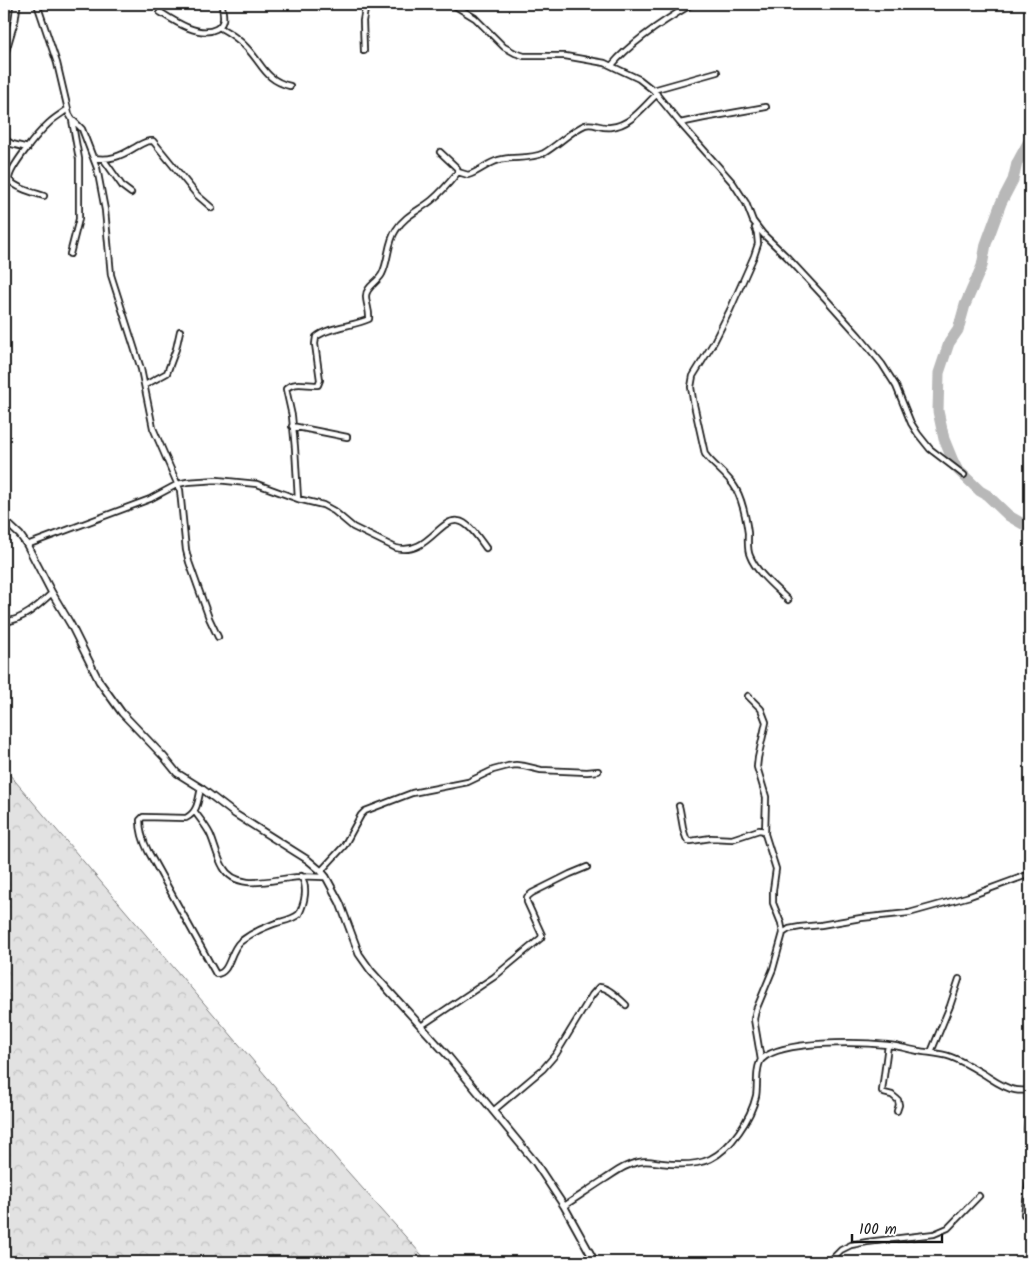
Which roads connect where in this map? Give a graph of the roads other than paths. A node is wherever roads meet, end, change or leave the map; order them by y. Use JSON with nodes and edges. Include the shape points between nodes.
{"nodes":[{"id":1,"x":18,"y":4,"type":"edge"},
{"id":2,"x":37,"y":4,"type":"edge"},
{"id":3,"x":222,"y":4,"type":"edge"},
{"id":4,"x":366,"y":4,"type":"edge"},
{"id":5,"x":452,"y":4,"type":"edge"},
{"id":6,"x":692,"y":4,"type":"edge"},
{"id":7,"x":160,"y":12,"type":"dead end"},
{"id":8,"x":219,"y":27,"type":"junction"},
{"id":9,"x":364,"y":51,"type":"dead end"},
{"id":10,"x":4,"y":56,"type":"edge"},
{"id":11,"x":612,"y":65,"type":"junction"},
{"id":12,"x":717,"y":72,"type":"dead end"},
{"id":13,"x":290,"y":86,"type":"dead end"},
{"id":14,"x":653,"y":90,"type":"junction"},
{"id":15,"x":657,"y":94,"type":"junction"},
{"id":16,"x":766,"y":108,"type":"dead end"},
{"id":17,"x":68,"y":109,"type":"junction"},
{"id":18,"x":72,"y":120,"type":"junction"},
{"id":19,"x":680,"y":123,"type":"junction"},
{"id":20,"x":4,"y":139,"type":"edge"},
{"id":21,"x":28,"y":148,"type":"junction"},
{"id":22,"x":440,"y":152,"type":"dead end"},
{"id":23,"x":94,"y":158,"type":"junction"},
{"id":24,"x":104,"y":159,"type":"junction"},
{"id":25,"x":458,"y":172,"type":"junction"},
{"id":26,"x":131,"y":193,"type":"dead end"},
{"id":27,"x":44,"y":196,"type":"dead end"},
{"id":28,"x":212,"y":208,"type":"dead end"},
{"id":29,"x":753,"y":221,"type":"junction"},
{"id":30,"x":70,"y":254,"type":"dead end"},
{"id":31,"x":180,"y":331,"type":"dead end"},
{"id":32,"x":145,"y":385,"type":"junction"},
{"id":33,"x":292,"y":426,"type":"junction"},
{"id":34,"x":347,"y":437,"type":"dead end"},
{"id":35,"x":964,"y":475,"type":"dead end"},
{"id":36,"x":178,"y":484,"type":"junction"},
{"id":37,"x":298,"y":499,"type":"junction"},
{"id":38,"x":4,"y":520,"type":"edge"},
{"id":39,"x":27,"y":545,"type":"junction"},
{"id":40,"x":486,"y":548,"type":"dead end"},
{"id":41,"x":52,"y":594,"type":"junction"},
{"id":42,"x":788,"y":600,"type":"dead end"},
{"id":43,"x":4,"y":622,"type":"edge"},
{"id":44,"x":218,"y":637,"type":"dead end"},
{"id":45,"x":748,"y":696,"type":"dead end"},
{"id":46,"x":598,"y":771,"type":"dead end"},
{"id":47,"x":201,"y":788,"type":"junction"},
{"id":48,"x":679,"y":806,"type":"dead end"},
{"id":49,"x":195,"y":812,"type":"junction"},
{"id":50,"x":765,"y":831,"type":"junction"},
{"id":51,"x":587,"y":867,"type":"dead end"},
{"id":52,"x":321,"y":871,"type":"junction"},
{"id":53,"x":1030,"y":874,"type":"edge"},
{"id":54,"x":300,"y":876,"type":"junction"},
{"id":55,"x":326,"y":877,"type":"junction"},
{"id":56,"x":783,"y":933,"type":"junction"},
{"id":57,"x":959,"y":979,"type":"dead end"},
{"id":58,"x":626,"y":1005,"type":"dead end"},
{"id":59,"x":421,"y":1026,"type":"junction"},
{"id":60,"x":888,"y":1045,"type":"junction"},
{"id":61,"x":930,"y":1052,"type":"junction"},
{"id":62,"x":761,"y":1060,"type":"junction"},
{"id":63,"x":1030,"y":1090,"type":"edge"},
{"id":64,"x":1030,"y":1103,"type":"edge"},
{"id":65,"x":493,"y":1111,"type":"junction"},
{"id":66,"x":897,"y":1111,"type":"dead end"},
{"id":67,"x":980,"y":1196,"type":"dead end"},
{"id":68,"x":564,"y":1206,"type":"junction"},
{"id":69,"x":1024,"y":1214,"type":"dead end"},
{"id":70,"x":595,"y":1262,"type":"edge"},
{"id":71,"x":829,"y":1262,"type":"edge"}],
"edges":[{"from":1,"to":10,"type":"street"},
{"from":2,"to":17,"type":"street"},
{"from":3,"to":8,"type":"street"},
{"from":4,"to":9,"type":"street"},
{"from":5,"to":11,"type":"street","via":[[475,18],[504,47],[515,53],[565,56]]},
{"from":6,"to":11,"type":"street","via":[[637,41]]},
{"from":7,"to":8,"type":"street","via":[[175,22],[203,32]]},
{"from":8,"to":13,"type":"street","via":[[240,40],[270,78]]},
{"from":11,"to":14,"type":"street"},
{"from":12,"to":14,"type":"street"},
{"from":14,"to":15,"type":"street"},
{"from":15,"to":19,"type":"street"},
{"from":15,"to":25,"type":"street","via":[[632,118],[614,127],[588,124],[533,157],[498,160],[468,175]]},
{"from":16,"to":19,"type":"street"},
{"from":17,"to":18,"type":"street"},
{"from":17,"to":21,"type":"street","via":[[49,122]]},
{"from":18,"to":23,"type":"street","via":[[82,130]]},
{"from":18,"to":30,"type":"street","via":[[79,160],[79,219]]},
{"from":19,"to":29,"type":"street","via":[[733,183]]},
{"from":20,"to":21,"type":"street"},
{"from":21,"to":27,"type":"street","via":[[9,176],[11,183]]},
{"from":22,"to":25,"type":"street"},
{"from":23,"to":24,"type":"street"},
{"from":23,"to":32,"type":"street","via":[[105,210],[111,275]]},
{"from":24,"to":26,"type":"street","via":[[123,187]]},
{"from":24,"to":28,"type":"street","via":[[119,156],[152,140],[188,185]]},
{"from":25,"to":33,"type":"street","via":[[444,189],[395,231],[383,274],[367,290],[369,319],[316,337],[320,383],[294,384],[286,389]]},
{"from":29,"to":35,"type":"street","via":[[882,364],[896,386],[905,411],[930,449]]},
{"from":29,"to":42,"type":"street","via":[[758,244],[754,256],[714,342],[693,376],[692,400],[705,454],[732,482],[739,498],[749,554],[754,564]]},
{"from":31,"to":32,"type":"street","via":[[167,372]]},
{"from":32,"to":36,"type":"street","via":[[153,428]]},
{"from":33,"to":34,"type":"street"},
{"from":33,"to":37,"type":"street"},
{"from":36,"to":37,"type":"street","via":[[204,480],[257,484]]},
{"from":36,"to":39,"type":"street","via":[[150,499]]},
{"from":36,"to":44,"type":"street","via":[[189,562]]},
{"from":37,"to":40,"type":"street","via":[[330,508],[359,530],[396,548],[412,549],[444,526],[459,521],[470,527]]},
{"from":38,"to":39,"type":"street"},
{"from":39,"to":41,"type":"street"},
{"from":41,"to":43,"type":"street","via":[[36,608],[13,621]]},
{"from":41,"to":47,"type":"street","via":[[112,700],[177,773]]},
{"from":45,"to":50,"type":"street","via":[[761,708],[766,722],[757,767],[766,797]]},
{"from":46,"to":52,"type":"street","via":[[541,770],[516,765],[493,770],[468,782],[412,792],[365,811],[344,846]]},
{"from":47,"to":49,"type":"street"},
{"from":47,"to":52,"type":"street"},
{"from":48,"to":50,"type":"street","via":[[684,836],[688,841],[732,839]]},
{"from":49,"to":54,"type":"street","via":[[211,835],[222,866],[232,878],[251,882]]},
{"from":49,"to":54,"type":"street","via":[[186,818],[143,817],[140,827],[148,851],[216,974],[221,974],[226,968],[237,944],[299,914],[305,891]]},
{"from":50,"to":56,"type":"street","via":[[776,869],[773,903]]},
{"from":51,"to":59,"type":"street","via":[[527,897],[541,930],[541,938],[494,977]]},
{"from":52,"to":55,"type":"street"},
{"from":53,"to":56,"type":"street","via":[[910,913],[800,927]]},
{"from":54,"to":55,"type":"street"},
{"from":55,"to":59,"type":"street","via":[[340,903],[359,954]]},
{"from":56,"to":62,"type":"street","via":[[754,1019]]},
{"from":57,"to":61,"type":"street"},
{"from":58,"to":65,"type":"street","via":[[599,987],[556,1054]]},
{"from":59,"to":65,"type":"street"},
{"from":60,"to":61,"type":"street"},
{"from":60,"to":62,"type":"street","via":[[844,1042],[811,1045],[782,1050]]},
{"from":60,"to":66,"type":"street","via":[[882,1090],[898,1100]]},
{"from":61,"to":63,"type":"street","via":[[963,1062],[1007,1088]]},
{"from":62,"to":68,"type":"street","via":[[752,1108],[734,1138],[720,1152],[710,1159],[688,1164],[636,1162]]},
{"from":64,"to":69,"type":"street","via":[[1026,1129],[1030,1173]]},
{"from":65,"to":68,"type":"street","via":[[535,1162]]},
{"from":67,"to":71,"type":"street","via":[[952,1224],[934,1234],[851,1245]]},
{"from":68,"to":70,"type":"street"}]}
